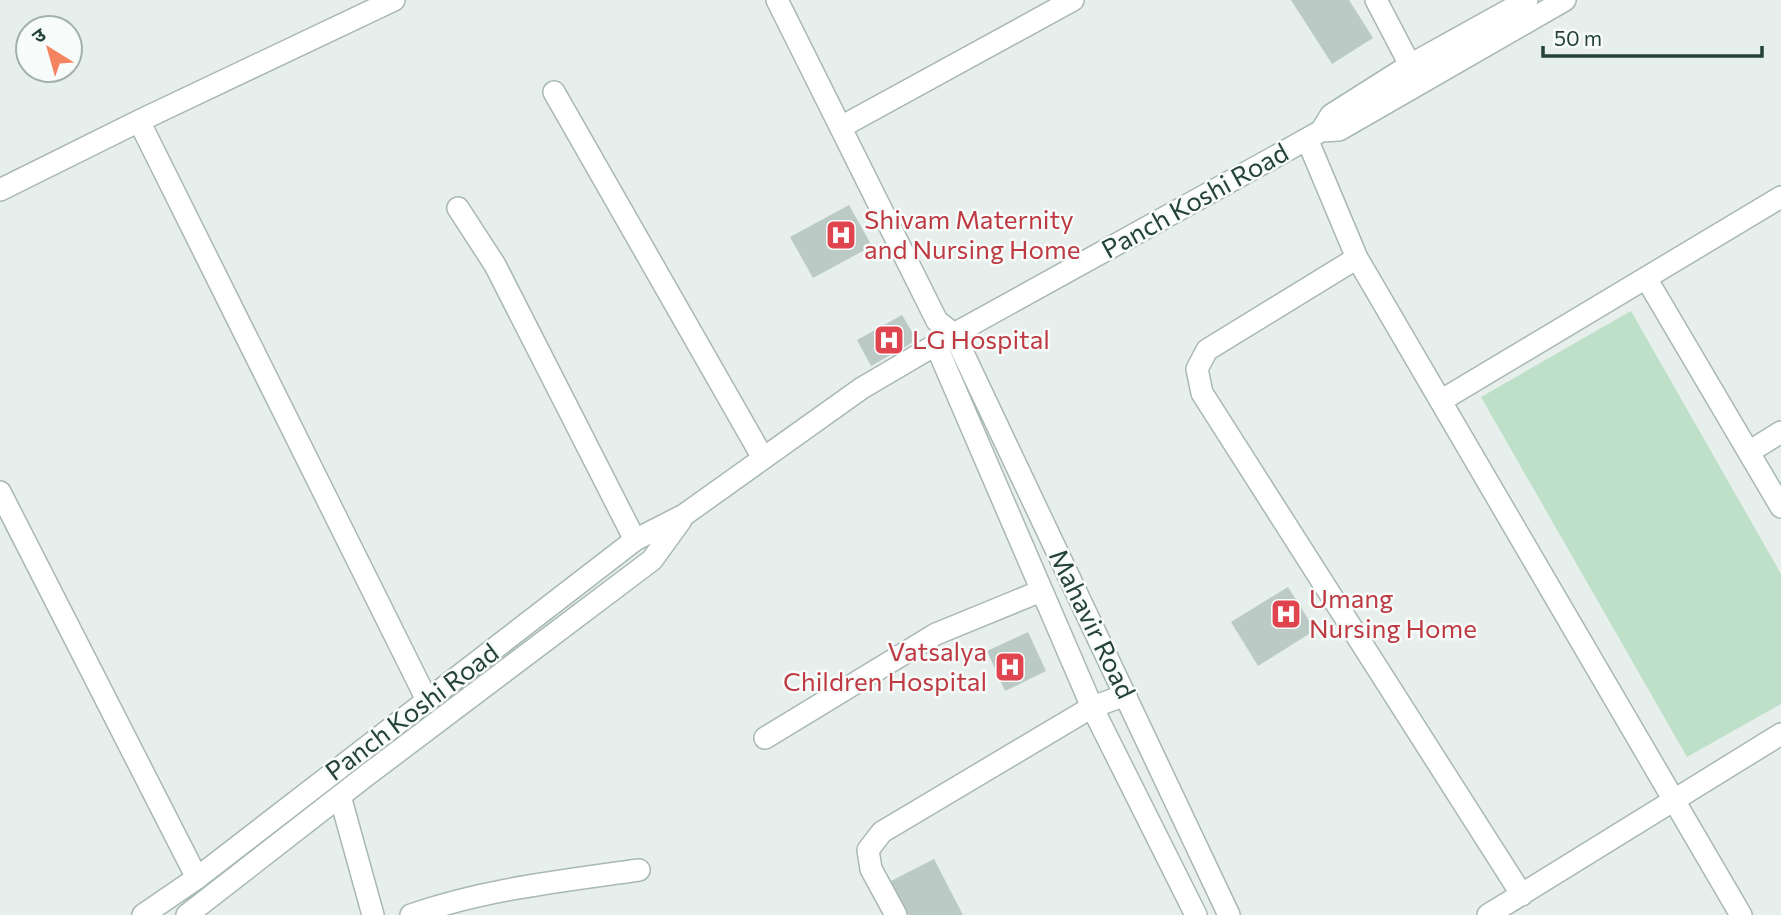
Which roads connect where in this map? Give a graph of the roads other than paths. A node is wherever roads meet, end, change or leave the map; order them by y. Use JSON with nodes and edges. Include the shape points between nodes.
{"nodes":[{"id":1,"x":394,"y":0,"type":"edge"},
{"id":2,"x":778,"y":0,"type":"edge"},
{"id":3,"x":1073,"y":0,"type":"edge"},
{"id":4,"x":1376,"y":0,"type":"edge"},
{"id":5,"x":1565,"y":0,"type":"edge"},
{"id":6,"x":1523,"y":1,"type":"edge"},
{"id":7,"x":1410,"y":65,"type":"junction"},
{"id":8,"x":554,"y":92,"type":"dead end"},
{"id":9,"x":139,"y":121,"type":"junction"},
{"id":10,"x":841,"y":127,"type":"junction"},
{"id":11,"x":1314,"y":135,"type":"junction"},
{"id":12,"x":0,"y":190,"type":"edge"},
{"id":13,"x":1781,"y":197,"type":"edge"},
{"id":14,"x":458,"y":208,"type":"dead end"},
{"id":15,"x":1356,"y":258,"type":"junction"},
{"id":16,"x":1646,"y":278,"type":"junction"},
{"id":17,"x":942,"y":333,"type":"junction"},
{"id":18,"x":1442,"y":400,"type":"junction"},
{"id":19,"x":1781,"y":432,"type":"edge"},
{"id":20,"x":1749,"y":452,"type":"junction"},
{"id":21,"x":763,"y":458,"type":"junction"},
{"id":22,"x":0,"y":492,"type":"edge"},
{"id":23,"x":1781,"y":508,"type":"edge"},
{"id":24,"x":684,"y":515,"type":"junction"},
{"id":25,"x":635,"y":540,"type":"junction"},
{"id":26,"x":1041,"y":591,"type":"junction"},
{"id":27,"x":1126,"y":695,"type":"junction"},
{"id":28,"x":428,"y":702,"type":"junction"},
{"id":29,"x":1092,"y":708,"type":"junction"},
{"id":30,"x":1781,"y":734,"type":"edge"},
{"id":31,"x":765,"y":738,"type":"dead end"},
{"id":32,"x":340,"y":796,"type":"junction"},
{"id":33,"x":1674,"y":800,"type":"junction"},
{"id":34,"x":639,"y":870,"type":"dead end"},
{"id":35,"x":197,"y":878,"type":"junction"},
{"id":36,"x":1522,"y":895,"type":"junction"},
{"id":37,"x":144,"y":915,"type":"edge"},
{"id":38,"x":187,"y":915,"type":"edge"},
{"id":39,"x":373,"y":915,"type":"edge"},
{"id":40,"x":411,"y":915,"type":"edge"},
{"id":41,"x":896,"y":915,"type":"edge"},
{"id":42,"x":1196,"y":915,"type":"edge"},
{"id":43,"x":1229,"y":915,"type":"edge"},
{"id":44,"x":1488,"y":915,"type":"edge"},
{"id":45,"x":1741,"y":915,"type":"edge"}],
"edges":[{"from":1,"to":9,"type":"street"},
{"from":2,"to":10,"type":"street"},
{"from":3,"to":10,"type":"street"},
{"from":4,"to":7,"type":"street"},
{"from":5,"to":11,"type":"street","via":[[1339,130]]},
{"from":6,"to":7,"type":"street","name":"Panch Koshi Road"},
{"from":7,"to":11,"type":"street","name":"Panch Koshi Road","via":[[1331,115]]},
{"from":8,"to":21,"type":"street"},
{"from":9,"to":12,"type":"street"},
{"from":9,"to":28,"type":"street"},
{"from":10,"to":17,"type":"street"},
{"from":11,"to":15,"type":"street"},
{"from":11,"to":17,"type":"street","name":"Panch Koshi Road"},
{"from":13,"to":16,"type":"street"},
{"from":14,"to":25,"type":"street","via":[[495,265]]},
{"from":15,"to":18,"type":"street"},
{"from":15,"to":36,"type":"street","via":[[1207,350],[1197,369],[1202,393]]},
{"from":16,"to":18,"type":"street"},
{"from":16,"to":20,"type":"street"},
{"from":17,"to":21,"type":"street","name":"Panch Koshi Road"},
{"from":17,"to":26,"type":"street"},
{"from":17,"to":27,"type":"street","name":"Mahavir Road"},
{"from":18,"to":33,"type":"street"},
{"from":19,"to":20,"type":"street"},
{"from":20,"to":23,"type":"street"},
{"from":21,"to":24,"type":"street","name":"Panch Koshi Road"},
{"from":22,"to":35,"type":"street"},
{"from":24,"to":25,"type":"street","name":"Panch Koshi Road"},
{"from":24,"to":32,"type":"street","name":"Panch Koshi Road","via":[[652,560]]},
{"from":25,"to":28,"type":"street","name":"Panch Koshi Road"},
{"from":26,"to":29,"type":"street"},
{"from":26,"to":31,"type":"street","via":[[936,634]]},
{"from":27,"to":29,"type":"street"},
{"from":27,"to":43,"type":"street","name":"Mahavir Road"},
{"from":28,"to":35,"type":"street","name":"Panch Koshi Road"},
{"from":29,"to":41,"type":"street","via":[[881,832],[868,850],[871,869]]},
{"from":29,"to":42,"type":"street"},
{"from":30,"to":33,"type":"street"},
{"from":32,"to":38,"type":"street","name":"Panch Koshi Road"},
{"from":32,"to":39,"type":"street"},
{"from":33,"to":36,"type":"street"},
{"from":33,"to":45,"type":"street"},
{"from":34,"to":40,"type":"street","via":[[497,891]]},
{"from":35,"to":37,"type":"street","name":"Panch Koshi Road"},
{"from":36,"to":44,"type":"street"}]}
